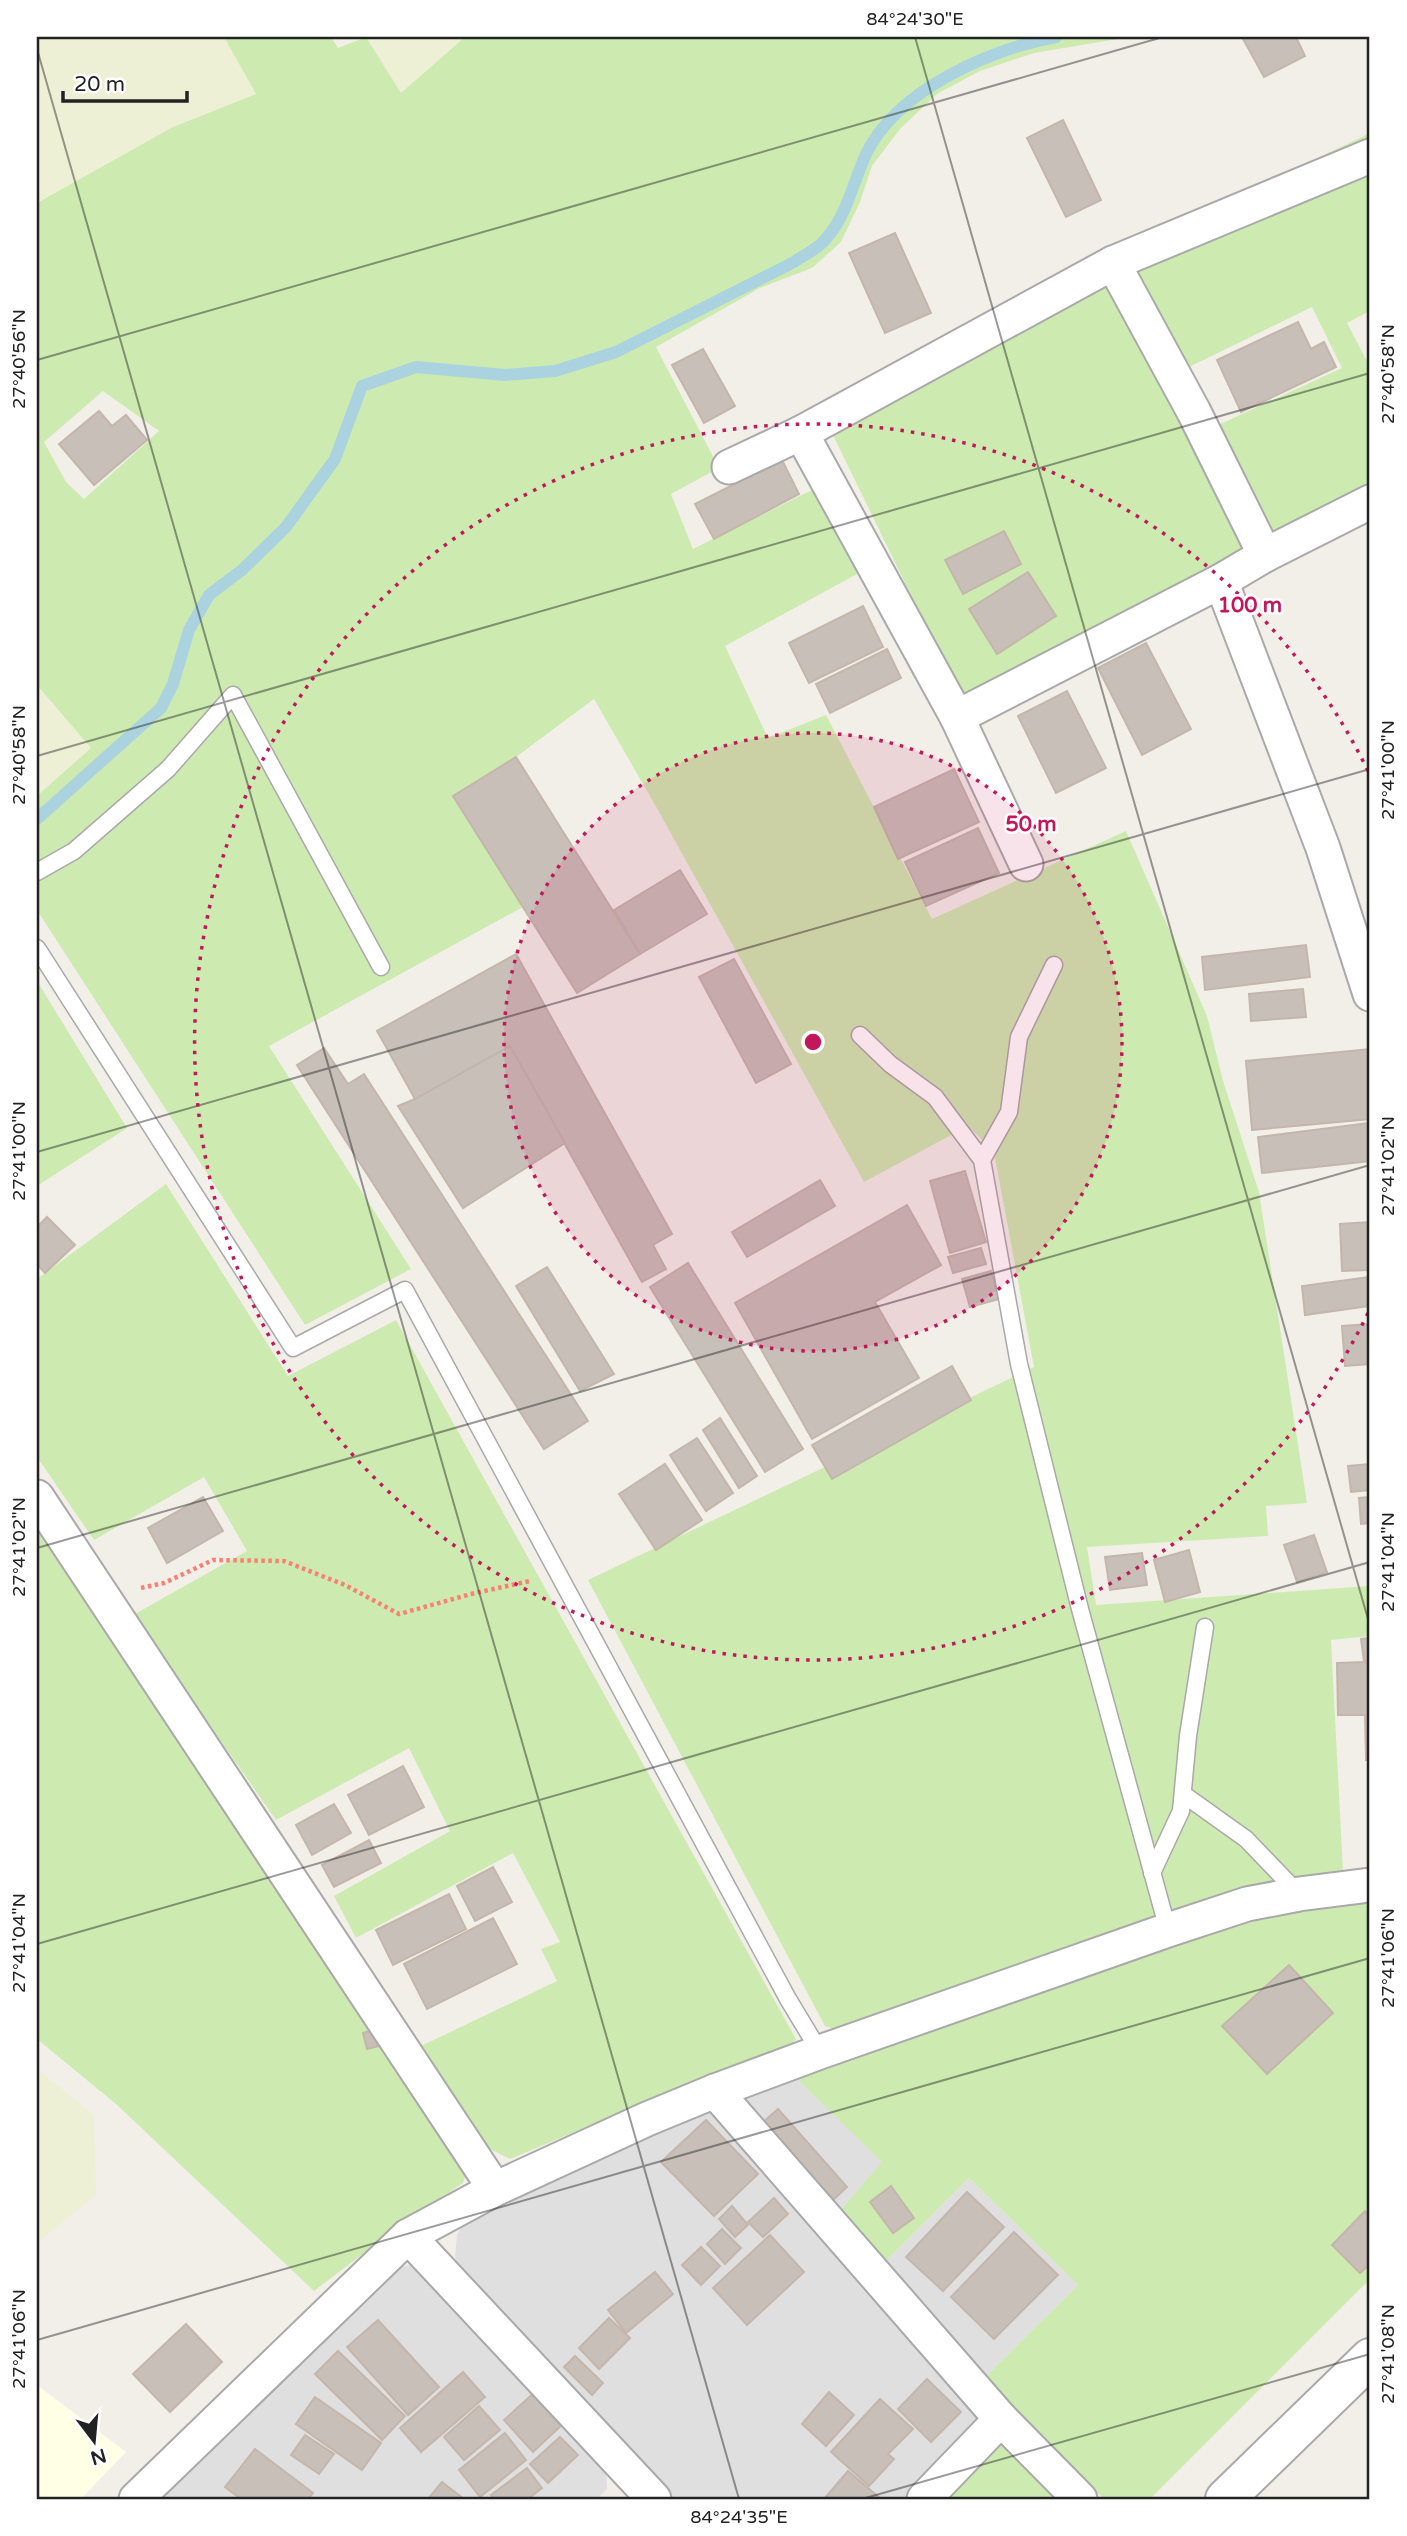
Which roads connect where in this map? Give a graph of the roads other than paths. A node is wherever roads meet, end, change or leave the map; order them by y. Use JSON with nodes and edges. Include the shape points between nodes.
{"nodes":[{"id":1,"x":1370,"y":156,"type":"edge"},
{"id":2,"x":1113,"y":263,"type":"junction"},
{"id":3,"x":801,"y":433,"type":"junction"},
{"id":4,"x":729,"y":467,"type":"dead end"},
{"id":5,"x":1370,"y":502,"type":"edge"},
{"id":6,"x":1265,"y":555,"type":"junction"},
{"id":7,"x":1221,"y":581,"type":"junction"},
{"id":8,"x":957,"y":717,"type":"junction"},
{"id":9,"x":1026,"y":864,"type":"dead end"},
{"id":10,"x":37,"y":872,"type":"edge"},
{"id":11,"x":37,"y":948,"type":"edge"},
{"id":12,"x":1054,"y":965,"type":"dead end"},
{"id":13,"x":381,"y":967,"type":"dead end"},
{"id":14,"x":1370,"y":994,"type":"edge"},
{"id":15,"x":860,"y":1035,"type":"dead end"},
{"id":16,"x":982,"y":1160,"type":"junction"},
{"id":17,"x":37,"y":1497,"type":"edge"},
{"id":18,"x":1205,"y":1627,"type":"dead end"},
{"id":19,"x":1183,"y":1794,"type":"junction"},
{"id":20,"x":1152,"y":1873,"type":"junction"},
{"id":21,"x":1370,"y":1885,"type":"edge"},
{"id":22,"x":1300,"y":1894,"type":"junction"},
{"id":23,"x":1168,"y":1930,"type":"junction"},
{"id":24,"x":820,"y":2052,"type":"junction"},
{"id":25,"x":715,"y":2091,"type":"junction"},
{"id":26,"x":495,"y":2189,"type":"junction"},
{"id":27,"x":408,"y":2236,"type":"junction"},
{"id":28,"x":1370,"y":2358,"type":"edge"},
{"id":29,"x":1001,"y":2419,"type":"junction"},
{"id":30,"x":136,"y":2499,"type":"edge"},
{"id":31,"x":654,"y":2499,"type":"edge"},
{"id":32,"x":924,"y":2499,"type":"edge"},
{"id":33,"x":1080,"y":2499,"type":"edge"},
{"id":34,"x":1225,"y":2499,"type":"edge"}],
"edges":[{"from":1,"to":2,"type":"street"},
{"from":2,"to":3,"type":"street"},
{"from":2,"to":6,"type":"street"},
{"from":3,"to":4,"type":"street"},
{"from":3,"to":8,"type":"street"},
{"from":5,"to":6,"type":"street"},
{"from":6,"to":7,"type":"street"},
{"from":7,"to":8,"type":"street"},
{"from":7,"to":14,"type":"street","via":[[1323,848]]},
{"from":8,"to":9,"type":"street"},
{"from":10,"to":13,"type":"lane","via":[[74,851],[168,769],[233,695]]},
{"from":11,"to":24,"type":"lane","via":[[293,1348],[405,1290]]},
{"from":12,"to":16,"type":"lane","via":[[1019,1037],[1009,1112]]},
{"from":15,"to":16,"type":"lane","via":[[935,1097]]},
{"from":16,"to":20,"type":"lane","via":[[1019,1364]]},
{"from":17,"to":26,"type":"street"},
{"from":18,"to":19,"type":"lane"},
{"from":19,"to":20,"type":"lane","via":[[1181,1811]]},
{"from":19,"to":22,"type":"lane","via":[[1246,1839]]},
{"from":20,"to":23,"type":"lane"},
{"from":21,"to":22,"type":"street"},
{"from":22,"to":23,"type":"street","via":[[1247,1904]]},
{"from":23,"to":24,"type":"street"},
{"from":24,"to":25,"type":"street"},
{"from":25,"to":26,"type":"street"},
{"from":25,"to":29,"type":"street"},
{"from":26,"to":27,"type":"street"},
{"from":27,"to":30,"type":"street"},
{"from":27,"to":31,"type":"street"},
{"from":28,"to":34,"type":"street"},
{"from":29,"to":32,"type":"street"},
{"from":29,"to":33,"type":"street"}]}
